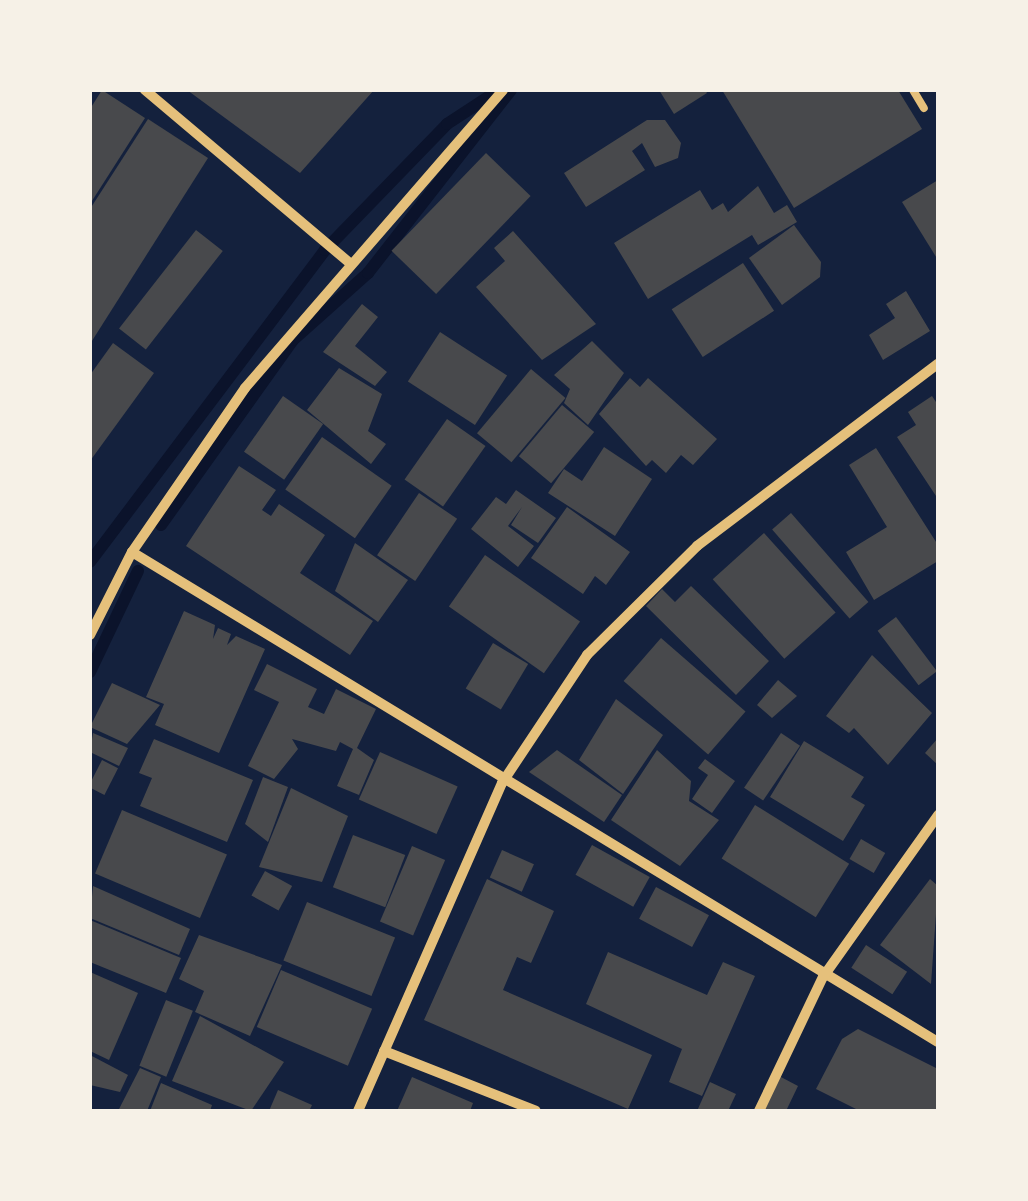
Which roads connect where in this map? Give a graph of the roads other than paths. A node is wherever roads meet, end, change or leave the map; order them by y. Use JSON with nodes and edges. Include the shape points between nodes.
{"nodes":[{"id":1,"x":145,"y":90,"type":"edge"},
{"id":2,"x":503,"y":90,"type":"edge"},
{"id":3,"x":913,"y":90,"type":"edge"},
{"id":4,"x":924,"y":108,"type":"dead end"},
{"id":5,"x":352,"y":264,"type":"junction"},
{"id":6,"x":938,"y":364,"type":"edge"},
{"id":7,"x":132,"y":552,"type":"junction"},
{"id":8,"x":90,"y":635,"type":"edge"},
{"id":9,"x":502,"y":784,"type":"junction"},
{"id":10,"x":938,"y":814,"type":"edge"},
{"id":11,"x":823,"y":977,"type":"junction"},
{"id":12,"x":938,"y":1042,"type":"edge"},
{"id":13,"x":384,"y":1050,"type":"junction"},
{"id":14,"x":358,"y":1111,"type":"edge"},
{"id":15,"x":536,"y":1111,"type":"edge"},
{"id":16,"x":759,"y":1111,"type":"edge"}],
"edges":[{"from":1,"to":5,"type":"street"},
{"from":2,"to":5,"type":"street"},
{"from":3,"to":4,"type":"lane"},
{"from":5,"to":7,"type":"street","via":[[245,388]]},
{"from":6,"to":9,"type":"street","via":[[643,593],[552,702]]},
{"from":7,"to":8,"type":"street"},
{"from":7,"to":9,"type":"street"},
{"from":9,"to":11,"type":"street"},
{"from":9,"to":13,"type":"street"},
{"from":10,"to":11,"type":"street"},
{"from":11,"to":12,"type":"street"},
{"from":11,"to":16,"type":"street"},
{"from":13,"to":14,"type":"street"},
{"from":13,"to":15,"type":"street"}]}
